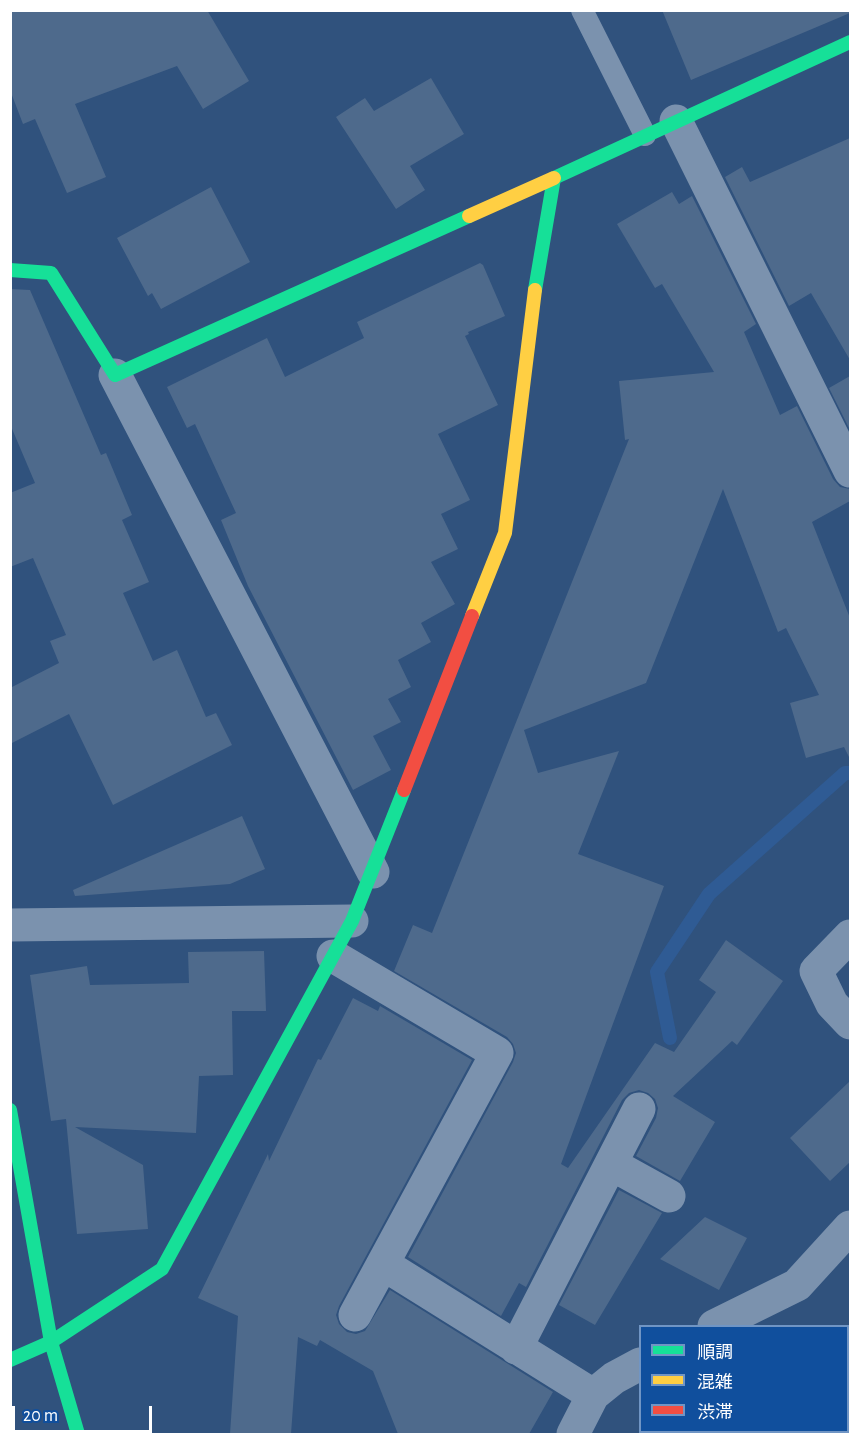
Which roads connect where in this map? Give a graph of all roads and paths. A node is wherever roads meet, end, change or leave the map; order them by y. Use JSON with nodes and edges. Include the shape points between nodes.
{"nodes":[{"id":1,"x":582,"y":10,"type":"edge"},
{"id":2,"x":850,"y":42,"type":"edge"},
{"id":3,"x":676,"y":121,"type":"junction"},
{"id":4,"x":645,"y":135,"type":"junction"},
{"id":5,"x":554,"y":178,"type":"junction"},
{"id":6,"x":10,"y":270,"type":"edge"},
{"id":7,"x":115,"y":375,"type":"junction"},
{"id":8,"x":850,"y":471,"type":"edge"},
{"id":9,"x":373,"y":872,"type":"junction"},
{"id":10,"x":352,"y":921,"type":"junction"},
{"id":11,"x":10,"y":925,"type":"edge"},
{"id":12,"x":850,"y":936,"type":"edge"},
{"id":13,"x":333,"y":956,"type":"junction"},
{"id":14,"x":850,"y":1023,"type":"edge"},
{"id":15,"x":639,"y":1109,"type":"dead end"},
{"id":16,"x":10,"y":1110,"type":"edge"},
{"id":17,"x":610,"y":1164,"type":"junction"},
{"id":18,"x":669,"y":1196,"type":"dead end"},
{"id":19,"x":850,"y":1227,"type":"edge"},
{"id":20,"x":383,"y":1264,"type":"junction"},
{"id":21,"x":355,"y":1315,"type":"dead end"},
{"id":22,"x":716,"y":1325,"type":"edge"},
{"id":23,"x":51,"y":1342,"type":"junction"},
{"id":24,"x":516,"y":1348,"type":"junction"},
{"id":25,"x":10,"y":1360,"type":"edge"},
{"id":26,"x":639,"y":1365,"type":"edge"},
{"id":27,"x":593,"y":1395,"type":"junction"},
{"id":28,"x":78,"y":1434,"type":"edge"},
{"id":29,"x":573,"y":1434,"type":"edge"}],
"edges":[{"from":1,"to":4,"type":"lane"},
{"from":2,"to":3,"type":"street"},
{"from":3,"to":4,"type":"street"},
{"from":3,"to":8,"type":"street"},
{"from":4,"to":5,"type":"street"},
{"from":5,"to":7,"type":"street"},
{"from":5,"to":9,"type":"street","via":[[539,258],[505,533]]},
{"from":6,"to":7,"type":"street","via":[[51,273]]},
{"from":7,"to":9,"type":"street"},
{"from":9,"to":10,"type":"street"},
{"from":10,"to":11,"type":"street"},
{"from":10,"to":13,"type":"street"},
{"from":12,"to":14,"type":"street","via":[[816,970],[832,1004]]},
{"from":13,"to":20,"type":"street","via":[[497,1053]]},
{"from":13,"to":23,"type":"street","via":[[162,1269]]},
{"from":15,"to":17,"type":"street"},
{"from":16,"to":23,"type":"street"},
{"from":17,"to":18,"type":"street"},
{"from":17,"to":24,"type":"street"},
{"from":19,"to":22,"type":"street","via":[[797,1285]]},
{"from":20,"to":21,"type":"street"},
{"from":20,"to":24,"type":"street"},
{"from":23,"to":25,"type":"street"},
{"from":23,"to":28,"type":"street"},
{"from":24,"to":27,"type":"street"},
{"from":26,"to":27,"type":"street"},
{"from":27,"to":29,"type":"street"}]}
